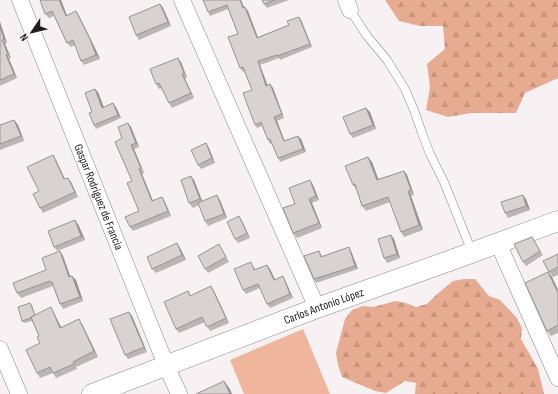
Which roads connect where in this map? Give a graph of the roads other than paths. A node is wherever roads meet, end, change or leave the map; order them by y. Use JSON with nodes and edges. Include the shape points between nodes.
{"nodes":[{"id":1,"x":20,"y":0,"type":"edge"},
{"id":2,"x":182,"y":0,"type":"edge"},
{"id":3,"x":348,"y":5,"type":"edge"},
{"id":4,"x":558,"y":221,"type":"edge"},
{"id":5,"x":498,"y":243,"type":"junction"},
{"id":6,"x":472,"y":253,"type":"junction"},
{"id":7,"x":317,"y":308,"type":"junction"},
{"id":8,"x":0,"y":349,"type":"edge"},
{"id":9,"x":166,"y":365,"type":"junction"},
{"id":10,"x":558,"y":378,"type":"edge"},
{"id":11,"x":19,"y":394,"type":"edge"},
{"id":12,"x":92,"y":394,"type":"edge"},
{"id":13,"x":179,"y":394,"type":"edge"}],
"edges":[{"from":1,"to":9,"type":"street","name":"Gaspar Rodríguez de Francia"},
{"from":2,"to":7,"type":"street"},
{"from":3,"to":6,"type":"lane","via":[[405,89]]},
{"from":4,"to":5,"type":"street","name":"Carlos Antonio López"},
{"from":5,"to":6,"type":"street","name":"Carlos Antonio López"},
{"from":5,"to":10,"type":"street"},
{"from":6,"to":7,"type":"street","name":"Carlos Antonio López"},
{"from":7,"to":9,"type":"street","name":"Carlos Antonio López"},
{"from":8,"to":11,"type":"street"},
{"from":9,"to":12,"type":"street","name":"Carlos Antonio López"},
{"from":9,"to":13,"type":"street","name":"Gaspar Rodríguez de Francia"}]}
